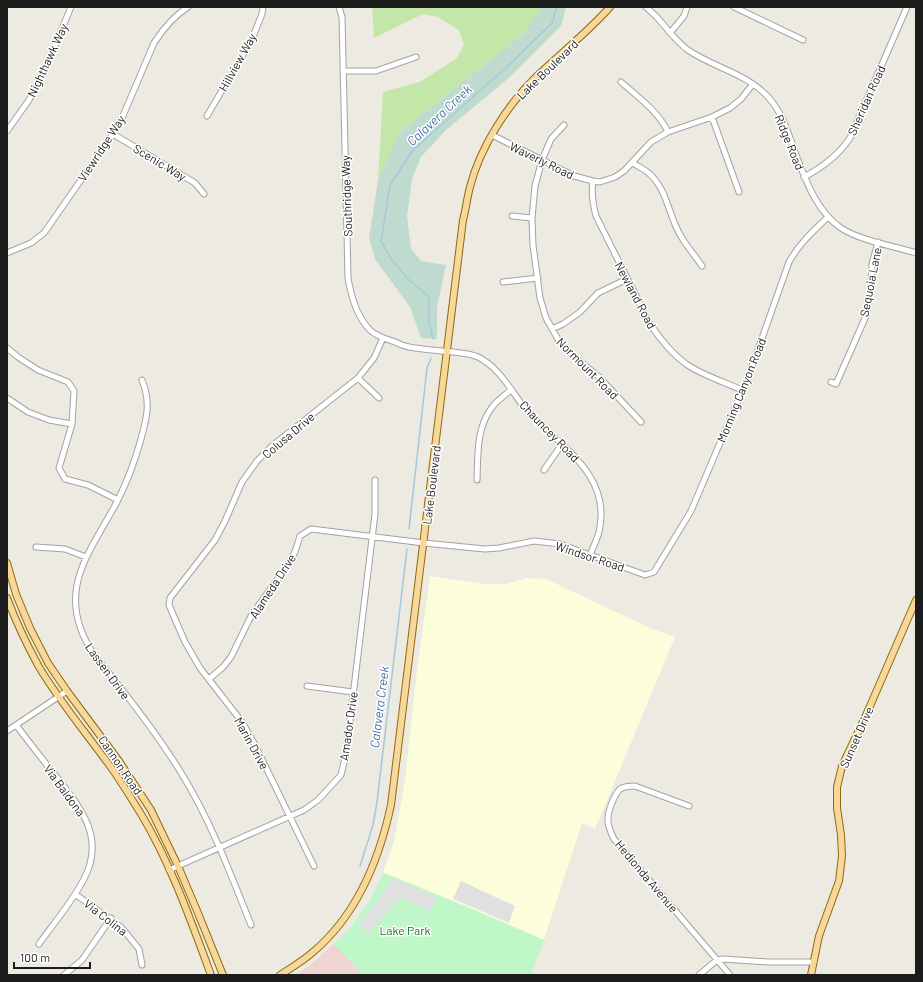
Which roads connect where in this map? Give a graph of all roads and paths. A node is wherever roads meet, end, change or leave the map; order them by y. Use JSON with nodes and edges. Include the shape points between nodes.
{"nodes":[{"id":1,"x":71,"y":7,"type":"edge"},
{"id":2,"x":188,"y":7,"type":"edge"},
{"id":3,"x":263,"y":7,"type":"edge"},
{"id":4,"x":339,"y":7,"type":"edge"},
{"id":5,"x":610,"y":7,"type":"edge"},
{"id":6,"x":646,"y":7,"type":"edge"},
{"id":7,"x":687,"y":7,"type":"edge"},
{"id":8,"x":734,"y":7,"type":"edge"},
{"id":9,"x":907,"y":7,"type":"edge"},
{"id":10,"x":670,"y":33,"type":"junction"},
{"id":11,"x":803,"y":40,"type":"dead end"},
{"id":12,"x":416,"y":57,"type":"dead end"},
{"id":13,"x":342,"y":71,"type":"junction"},
{"id":14,"x":621,"y":82,"type":"dead end"},
{"id":15,"x":753,"y":84,"type":"junction"},
{"id":16,"x":207,"y":116,"type":"dead end"},
{"id":17,"x":712,"y":117,"type":"junction"},
{"id":18,"x":564,"y":125,"type":"dead end"},
{"id":19,"x":7,"y":131,"type":"edge"},
{"id":20,"x":668,"y":132,"type":"junction"},
{"id":21,"x":113,"y":134,"type":"junction"},
{"id":22,"x":492,"y":135,"type":"junction"},
{"id":23,"x":542,"y":160,"type":"junction"},
{"id":24,"x":632,"y":163,"type":"junction"},
{"id":25,"x":804,"y":177,"type":"junction"},
{"id":26,"x":592,"y":181,"type":"junction"},
{"id":27,"x":739,"y":192,"type":"dead end"},
{"id":28,"x":204,"y":194,"type":"dead end"},
{"id":29,"x":512,"y":216,"type":"dead end"},
{"id":30,"x":828,"y":217,"type":"junction"},
{"id":31,"x":532,"y":218,"type":"junction"},
{"id":32,"x":878,"y":242,"type":"junction"},
{"id":33,"x":7,"y":253,"type":"edge"},
{"id":34,"x":916,"y":253,"type":"edge"},
{"id":35,"x":702,"y":266,"type":"dead end"},
{"id":36,"x":538,"y":278,"type":"junction"},
{"id":37,"x":627,"y":279,"type":"junction"},
{"id":38,"x":503,"y":282,"type":"dead end"},
{"id":39,"x":552,"y":329,"type":"junction"},
{"id":40,"x":383,"y":338,"type":"junction"},
{"id":41,"x":7,"y":348,"type":"edge"},
{"id":42,"x":417,"y":348,"type":"joint"},
{"id":43,"x":447,"y":351,"type":"junction"},
{"id":44,"x":358,"y":378,"type":"junction"},
{"id":45,"x":142,"y":380,"type":"dead end"},
{"id":46,"x":831,"y":382,"type":"dead end"},
{"id":47,"x":511,"y":390,"type":"junction"},
{"id":48,"x":742,"y":390,"type":"junction"},
{"id":49,"x":7,"y":398,"type":"edge"},
{"id":50,"x":379,"y":398,"type":"dead end"},
{"id":51,"x":641,"y":422,"type":"dead end"},
{"id":52,"x":72,"y":424,"type":"junction"},
{"id":53,"x":562,"y":444,"type":"junction"},
{"id":54,"x":544,"y":470,"type":"dead end"},
{"id":55,"x":375,"y":480,"type":"dead end"},
{"id":56,"x":477,"y":480,"type":"dead end"},
{"id":57,"x":118,"y":500,"type":"junction"},
{"id":58,"x":372,"y":536,"type":"junction"},
{"id":59,"x":424,"y":543,"type":"junction"},
{"id":60,"x":36,"y":547,"type":"dead end"},
{"id":61,"x":590,"y":555,"type":"junction"},
{"id":62,"x":86,"y":557,"type":"junction"},
{"id":63,"x":7,"y":563,"type":"edge"},
{"id":64,"x":658,"y":568,"type":"joint"},
{"id":65,"x":7,"y":598,"type":"edge"},
{"id":66,"x":916,"y":600,"type":"edge"},
{"id":67,"x":169,"y":605,"type":"joint"},
{"id":68,"x":209,"y":679,"type":"junction"},
{"id":69,"x":307,"y":686,"type":"dead end"},
{"id":70,"x":67,"y":691,"type":"junction"},
{"id":71,"x":353,"y":692,"type":"junction"},
{"id":72,"x":58,"y":696,"type":"junction"},
{"id":73,"x":16,"y":725,"type":"junction"},
{"id":74,"x":7,"y":731,"type":"edge"},
{"id":75,"x":689,"y":806,"type":"dead end"},
{"id":76,"x":290,"y":816,"type":"junction"},
{"id":77,"x":219,"y":847,"type":"junction"},
{"id":78,"x":178,"y":866,"type":"junction"},
{"id":79,"x":314,"y":866,"type":"dead end"},
{"id":80,"x":169,"y":870,"type":"junction"},
{"id":81,"x":75,"y":894,"type":"junction"},
{"id":82,"x":110,"y":918,"type":"junction"},
{"id":83,"x":251,"y":925,"type":"dead end"},
{"id":84,"x":39,"y":944,"type":"dead end"},
{"id":85,"x":718,"y":960,"type":"junction"},
{"id":86,"x":814,"y":962,"type":"junction"},
{"id":87,"x":142,"y":965,"type":"dead end"},
{"id":88,"x":64,"y":975,"type":"edge"},
{"id":89,"x":211,"y":975,"type":"edge"},
{"id":90,"x":222,"y":975,"type":"edge"},
{"id":91,"x":280,"y":975,"type":"edge"},
{"id":92,"x":699,"y":975,"type":"edge"},
{"id":93,"x":730,"y":975,"type":"edge"},
{"id":94,"x":811,"y":975,"type":"edge"}],
"edges":[{"from":1,"to":19,"type":"street","name":"Nighthawk Way","via":[[45,70],[29,100]]},
{"from":2,"to":21,"type":"street","name":"Viewridge Way","via":[[168,24],[154,43]]},
{"from":3,"to":16,"type":"street","name":"Hillview Way","via":[[252,39]]},
{"from":4,"to":13,"type":"street","name":"Southridge Way","via":[[342,17]]},
{"from":5,"to":22,"type":"main road","name":"Lake Boulevard","via":[[514,101]]},
{"from":6,"to":10,"type":"street","name":"Ridge Road"},
{"from":7,"to":10,"type":"street","via":[[684,16]]},
{"from":8,"to":11,"type":"street"},
{"from":9,"to":25,"type":"street","name":"Sheridan Road","via":[[850,138],[833,159]]},
{"from":10,"to":15,"type":"street","name":"Ridge Road","via":[[688,50]]},
{"from":12,"to":13,"type":"street","via":[[376,71]]},
{"from":13,"to":40,"type":"street","name":"Southridge Way","via":[[348,278],[351,295],[360,317],[371,331]]},
{"from":14,"to":20,"type":"street","via":[[652,109]]},
{"from":15,"to":17,"type":"street","name":"Waverly Road","via":[[730,108]]},
{"from":15,"to":25,"type":"street","name":"Ridge Road","via":[[781,115]]},
{"from":17,"to":20,"type":"street","name":"Waverly Road"},
{"from":17,"to":27,"type":"street"},
{"from":18,"to":23,"type":"street","name":"Normount Road","via":[[551,139]]},
{"from":20,"to":24,"type":"street","name":"Waverly Road","via":[[651,142]]},
{"from":21,"to":28,"type":"street","name":"Scenic Way","via":[[195,183]]},
{"from":21,"to":33,"type":"street","name":"Viewridge Way","via":[[44,233],[32,243]]},
{"from":22,"to":23,"type":"street","name":"Waverly Road"},
{"from":22,"to":43,"type":"main road","name":"Lake Boulevard","via":[[475,170],[463,220]]},
{"from":23,"to":26,"type":"street","name":"Waverly Road","via":[[574,176]]},
{"from":23,"to":31,"type":"street","name":"Normount Road","via":[[535,186]]},
{"from":24,"to":26,"type":"street","name":"Waverly Road","via":[[615,177],[600,182]]},
{"from":24,"to":35,"type":"street","via":[[646,171],[658,184],[666,197],[671,217],[682,239]]},
{"from":25,"to":30,"type":"street","name":"Ridge Road","via":[[814,198]]},
{"from":26,"to":37,"type":"street","name":"Newland Road","via":[[596,216]]},
{"from":29,"to":31,"type":"street"},
{"from":30,"to":32,"type":"street","name":"Ridge Road","via":[[841,228]]},
{"from":30,"to":48,"type":"street","name":"Morning Canyon Road","via":[[808,235],[789,262]]},
{"from":31,"to":36,"type":"street","name":"Normount Road"},
{"from":32,"to":34,"type":"street","name":"Ridge Road"},
{"from":32,"to":46,"type":"street","name":"Sequoia Lane","via":[[872,264],[866,316],[836,384]]},
{"from":36,"to":38,"type":"street"},
{"from":36,"to":39,"type":"street","name":"Normount Road","via":[[540,298]]},
{"from":37,"to":39,"type":"street","via":[[598,293],[580,312]]},
{"from":37,"to":48,"type":"street","name":"Newland Road","via":[[650,324],[674,354],[695,369]]},
{"from":39,"to":51,"type":"street","name":"Normount Road","via":[[572,355],[599,377]]},
{"from":40,"to":42,"type":"street","name":"Southridge Way"},
{"from":40,"to":44,"type":"street","name":"Colusa Drive","via":[[374,358]]},
{"from":41,"to":52,"type":"street","via":[[38,370],[68,382],[74,390]]},
{"from":42,"to":43,"type":"street","name":"Chauncey Road"},
{"from":43,"to":47,"type":"street","name":"Chauncey Road","via":[[477,356],[490,364]]},
{"from":43,"to":59,"type":"main road","name":"Lake Boulevard"},
{"from":44,"to":50,"type":"street"},
{"from":44,"to":67,"type":"street","name":"Colusa Drive","via":[[272,446],[257,461],[242,482],[215,540],[170,598]]},
{"from":45,"to":57,"type":"street","name":"Lassen Drive","via":[[148,406],[146,420],[134,463]]},
{"from":47,"to":53,"type":"street","name":"Chauncey Road","via":[[528,412]]},
{"from":47,"to":56,"type":"street","via":[[493,405],[482,424]]},
{"from":48,"to":64,"type":"street","name":"Morning Canyon Road","via":[[691,511]]},
{"from":49,"to":52,"type":"street","via":[[28,412],[49,420]]},
{"from":52,"to":57,"type":"street","via":[[59,468],[65,479],[88,485]]},
{"from":53,"to":54,"type":"street"},
{"from":53,"to":61,"type":"street","name":"Chauncey Road","via":[[586,469],[599,501],[601,518]]},
{"from":55,"to":58,"type":"street","name":"Amador Drive"},
{"from":57,"to":62,"type":"street","name":"Lassen Drive"},
{"from":58,"to":59,"type":"street","name":"Alameda Drive"},
{"from":58,"to":68,"type":"street","name":"Alameda Drive","via":[[311,529],[300,536],[288,566],[252,616],[231,657]]},
{"from":58,"to":71,"type":"street","name":"Amador Drive"},
{"from":59,"to":61,"type":"street","name":"Windsor Road","via":[[485,549],[534,541],[560,544]]},
{"from":59,"to":91,"type":"main road","name":"Lake Boulevard","via":[[391,806],[380,849],[362,893],[350,911],[313,953]]},
{"from":60,"to":62,"type":"street","via":[[65,549]]},
{"from":61,"to":64,"type":"street","name":"Windsor Road","via":[[645,575]]},
{"from":62,"to":77,"type":"street","name":"Lassen Drive","via":[[78,575],[75,596],[79,624],[87,643],[154,731],[180,771]]},
{"from":63,"to":70,"type":"main road","name":"Cannon Road","via":[[30,628],[48,663]]},
{"from":65,"to":72,"type":"main road","name":"Cannon Road","via":[[21,634]]},
{"from":66,"to":86,"type":"main road","name":"Sunset Drive","via":[[842,766],[837,787],[842,856],[839,881],[819,936]]},
{"from":67,"to":68,"type":"street","name":"Marin Drive","via":[[185,642]]},
{"from":68,"to":76,"type":"street","name":"Marin Drive","via":[[242,722]]},
{"from":69,"to":71,"type":"street"},
{"from":70,"to":72,"type":"street"},
{"from":70,"to":78,"type":"main road","name":"Cannon Road","via":[[151,810]]},
{"from":71,"to":76,"type":"street","name":"Amador Drive","via":[[341,775],[318,800]]},
{"from":72,"to":73,"type":"street"},
{"from":72,"to":80,"type":"main road","name":"Cannon Road","via":[[111,767],[142,815]]},
{"from":73,"to":74,"type":"street"},
{"from":73,"to":81,"type":"street","name":"Via Baldona","via":[[80,808],[88,824],[92,842],[90,861]]},
{"from":75,"to":85,"type":"street","name":"Hedionda Avenue","via":[[635,786],[626,786],[620,790],[610,808],[609,828],[614,839]]},
{"from":76,"to":77,"type":"street","name":"Amador Drive"},
{"from":76,"to":79,"type":"street","name":"Marin Drive"},
{"from":77,"to":78,"type":"street","name":"Amador Drive"},
{"from":77,"to":83,"type":"street","name":"Lassen Drive"},
{"from":78,"to":80,"type":"street","name":"Amador Drive"},
{"from":78,"to":90,"type":"main road","name":"Cannon Road"},
{"from":80,"to":89,"type":"main road","name":"Cannon Road"},
{"from":81,"to":82,"type":"street","name":"Via Colina"},
{"from":81,"to":84,"type":"street","name":"Via Baldona"},
{"from":82,"to":87,"type":"street","name":"Via Colina","via":[[131,937],[139,949]]},
{"from":82,"to":88,"type":"street","via":[[82,960]]},
{"from":85,"to":86,"type":"street"},
{"from":85,"to":92,"type":"street"},
{"from":85,"to":93,"type":"street","name":"Hedionda Avenue"},
{"from":86,"to":94,"type":"main road","name":"Sunset Drive"}]}
